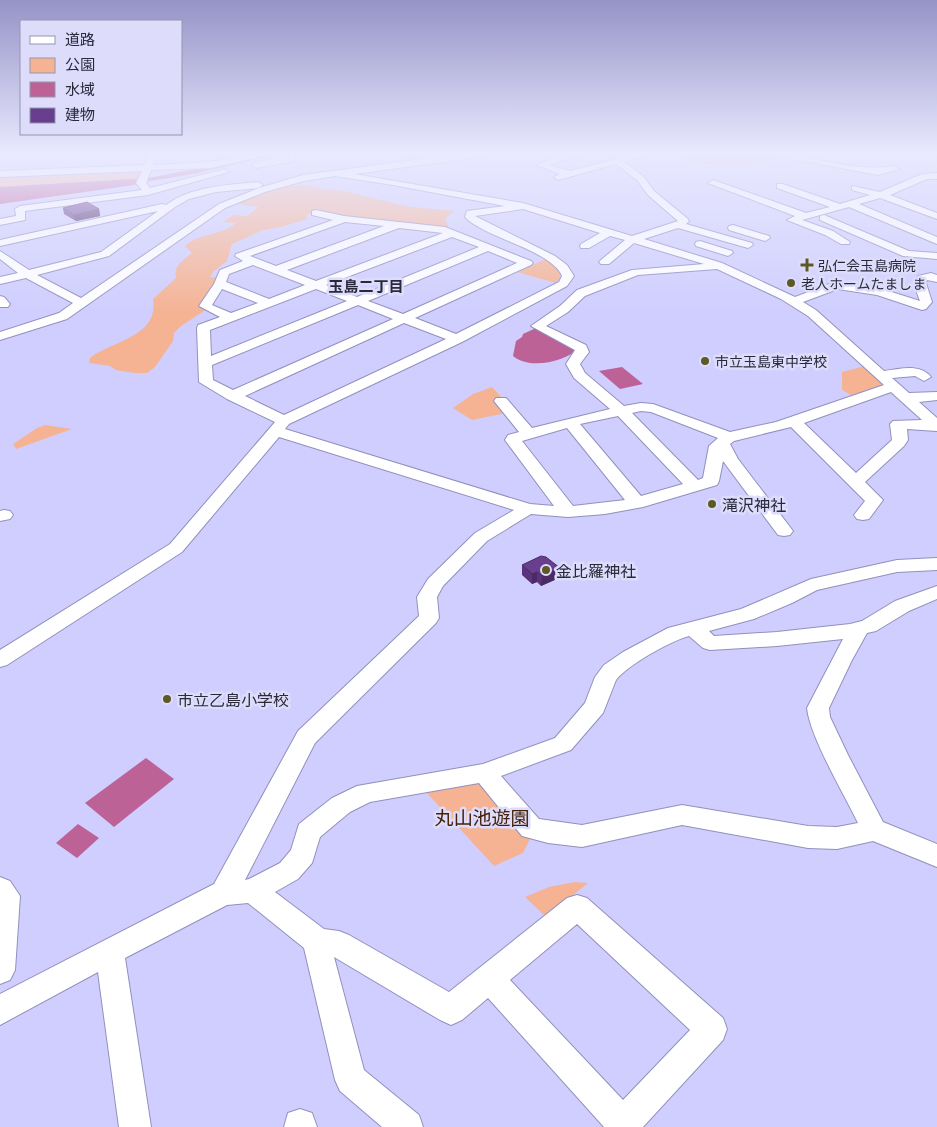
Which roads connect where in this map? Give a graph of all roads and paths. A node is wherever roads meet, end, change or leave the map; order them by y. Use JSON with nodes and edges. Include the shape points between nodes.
{"nodes":[{"id":1,"x":28,"y":207,"type":"edge"},
{"id":2,"x":165,"y":207,"type":"edge"},
{"id":3,"x":170,"y":207,"type":"edge"},
{"id":4,"x":221,"y":207,"type":"edge"},
{"id":5,"x":517,"y":207,"type":"edge"},
{"id":6,"x":525,"y":207,"type":"edge"},
{"id":7,"x":668,"y":207,"type":"edge"},
{"id":8,"x":785,"y":207,"type":"edge"},
{"id":9,"x":843,"y":207,"type":"edge"},
{"id":10,"x":847,"y":207,"type":"edge"},
{"id":11,"x":887,"y":207,"type":"edge"},
{"id":12,"x":912,"y":207,"type":"edge"},
{"id":13,"x":316,"y":213,"type":"dead end"},
{"id":14,"x":809,"y":215,"type":"junction"},
{"id":15,"x":937,"y":216,"type":"edge"},
{"id":16,"x":344,"y":219,"type":"junction"},
{"id":17,"x":0,"y":222,"type":"edge"},
{"id":18,"x":678,"y":224,"type":"junction"},
{"id":19,"x":398,"y":225,"type":"junction"},
{"id":20,"x":937,"y":227,"type":"edge"},
{"id":21,"x":452,"y":232,"type":"junction"},
{"id":22,"x":609,"y":232,"type":"junction"},
{"id":23,"x":658,"y":232,"type":"junction"},
{"id":24,"x":706,"y":233,"type":"junction"},
{"id":25,"x":677,"y":237,"type":"dead end"},
{"id":26,"x":634,"y":239,"type":"junction"},
{"id":27,"x":937,"y":241,"type":"edge"},
{"id":28,"x":845,"y":242,"type":"dead end"},
{"id":29,"x":0,"y":243,"type":"edge"},
{"id":30,"x":748,"y":245,"type":"junction"},
{"id":31,"x":585,"y":246,"type":"dead end"},
{"id":32,"x":489,"y":247,"type":"junction"},
{"id":33,"x":728,"y":252,"type":"junction"},
{"id":34,"x":0,"y":254,"type":"edge"},
{"id":35,"x":105,"y":254,"type":"junction"},
{"id":36,"x":937,"y":256,"type":"edge"},
{"id":37,"x":147,"y":258,"type":"junction"},
{"id":38,"x":254,"y":261,"type":"junction"},
{"id":39,"x":605,"y":262,"type":"dead end"},
{"id":40,"x":712,"y":263,"type":"junction"},
{"id":41,"x":276,"y":270,"type":"junction"},
{"id":42,"x":27,"y":275,"type":"junction"},
{"id":43,"x":937,"y":280,"type":"edge"},
{"id":44,"x":0,"y":281,"type":"edge"},
{"id":45,"x":220,"y":284,"type":"junction"},
{"id":46,"x":315,"y":285,"type":"junction"},
{"id":47,"x":937,"y":290,"type":"edge"},
{"id":48,"x":0,"y":300,"type":"edge"},
{"id":49,"x":794,"y":301,"type":"junction"},
{"id":50,"x":359,"y":302,"type":"junction"},
{"id":51,"x":83,"y":303,"type":"junction"},
{"id":52,"x":269,"y":303,"type":"junction"},
{"id":53,"x":0,"y":305,"type":"edge"},
{"id":54,"x":232,"y":318,"type":"junction"},
{"id":55,"x":405,"y":319,"type":"junction"},
{"id":56,"x":0,"y":336,"type":"edge"},
{"id":57,"x":456,"y":339,"type":"junction"},
{"id":58,"x":206,"y":363,"type":"junction"},
{"id":59,"x":880,"y":375,"type":"junction"},
{"id":60,"x":924,"y":376,"type":"dead end"},
{"id":61,"x":893,"y":387,"type":"junction"},
{"id":62,"x":232,"y":396,"type":"junction"},
{"id":63,"x":937,"y":396,"type":"edge"},
{"id":64,"x":906,"y":398,"type":"junction"},
{"id":65,"x":501,"y":401,"type":"dead end"},
{"id":66,"x":621,"y":411,"type":"junction"},
{"id":67,"x":570,"y":422,"type":"junction"},
{"id":68,"x":794,"y":422,"type":"junction"},
{"id":69,"x":936,"y":425,"type":"edge"},
{"id":70,"x":279,"y":426,"type":"junction"},
{"id":71,"x":528,"y":433,"type":"junction"},
{"id":72,"x":725,"y":439,"type":"junction"},
{"id":73,"x":856,"y":482,"type":"junction"},
{"id":74,"x":694,"y":485,"type":"junction"},
{"id":75,"x":637,"y":502,"type":"junction"},
{"id":76,"x":528,"y":509,"type":"junction"},
{"id":77,"x":568,"y":512,"type":"junction"},
{"id":78,"x":863,"y":515,"type":"dead end"},
{"id":79,"x":784,"y":531,"type":"dead end"},
{"id":80,"x":937,"y":564,"type":"edge"},
{"id":81,"x":937,"y":592,"type":"edge"},
{"id":82,"x":692,"y":628,"type":"junction"},
{"id":83,"x":860,"y":628,"type":"junction"},
{"id":84,"x":0,"y":660,"type":"edge"},
{"id":85,"x":484,"y":773,"type":"junction"},
{"id":86,"x":874,"y":830,"type":"junction"},
{"id":87,"x":937,"y":856,"type":"edge"},
{"id":88,"x":0,"y":889,"type":"edge"},
{"id":89,"x":253,"y":891,"type":"junction"},
{"id":90,"x":224,"y":893,"type":"junction"},
{"id":91,"x":318,"y":942,"type":"junction"},
{"id":92,"x":110,"y":952,"type":"junction"},
{"id":93,"x":0,"y":970,"type":"edge"},
{"id":94,"x":490,"y":979,"type":"junction"},
{"id":95,"x":0,"y":1010,"type":"edge"},
{"id":96,"x":135,"y":1127,"type":"edge"},
{"id":97,"x":407,"y":1127,"type":"edge"}],
"edges":[{"from":1,"to":17,"type":"street","via":[[20,208],[21,218]]},
{"from":2,"to":29,"type":"street"},
{"from":3,"to":35,"type":"street"},
{"from":4,"to":37,"type":"street"},
{"from":5,"to":57,"type":"street","via":[[481,210],[471,213],[470,217],[551,258],[566,270],[567,280],[557,289]]},
{"from":6,"to":22,"type":"street"},
{"from":7,"to":18,"type":"street","via":[[683,219]]},
{"from":8,"to":14,"type":"street"},
{"from":9,"to":14,"type":"street"},
{"from":10,"to":27,"type":"street"},
{"from":11,"to":20,"type":"street"},
{"from":12,"to":15,"type":"street"},
{"from":13,"to":16,"type":"street"},
{"from":14,"to":28,"type":"street","via":[[792,220],[821,229]]},
{"from":14,"to":36,"type":"street","via":[[907,254]]},
{"from":16,"to":19,"type":"street"},
{"from":16,"to":38,"type":"street","via":[[240,256]]},
{"from":18,"to":23,"type":"street"},
{"from":18,"to":24,"type":"street"},
{"from":19,"to":21,"type":"street"},
{"from":19,"to":41,"type":"street"},
{"from":21,"to":32,"type":"street"},
{"from":21,"to":46,"type":"street"},
{"from":22,"to":26,"type":"street"},
{"from":22,"to":31,"type":"street"},
{"from":23,"to":25,"type":"street"},
{"from":23,"to":26,"type":"street"},
{"from":24,"to":30,"type":"street"},
{"from":24,"to":30,"type":"street","via":[[724,226],[765,237]]},
{"from":24,"to":33,"type":"street","via":[[686,240]]},
{"from":26,"to":39,"type":"street"},
{"from":26,"to":40,"type":"street"},
{"from":30,"to":33,"type":"street"},
{"from":32,"to":50,"type":"street"},
{"from":32,"to":55,"type":"street","via":[[528,263]]},
{"from":33,"to":40,"type":"street"},
{"from":34,"to":42,"type":"street"},
{"from":35,"to":37,"type":"street"},
{"from":35,"to":42,"type":"street"},
{"from":37,"to":51,"type":"street"},
{"from":38,"to":41,"type":"street"},
{"from":38,"to":45,"type":"street","via":[[224,272]]},
{"from":40,"to":49,"type":"street"},
{"from":40,"to":66,"type":"street","via":[[636,272],[581,293],[564,309],[537,326],[581,348],[582,352],[574,362],[579,375]]},
{"from":41,"to":46,"type":"street"},
{"from":42,"to":44,"type":"street"},
{"from":42,"to":51,"type":"street"},
{"from":43,"to":47,"type":"street","via":[[932,287]]},
{"from":43,"to":49,"type":"street","via":[[928,276],[922,278],[920,283],[926,302],[922,306],[879,292],[837,285]]},
{"from":45,"to":52,"type":"street"},
{"from":45,"to":54,"type":"street","via":[[205,306]]},
{"from":46,"to":50,"type":"street"},
{"from":46,"to":52,"type":"street"},
{"from":48,"to":53,"type":"street","via":[[4,304]]},
{"from":49,"to":59,"type":"street","via":[[812,313]]},
{"from":50,"to":55,"type":"street"},
{"from":50,"to":58,"type":"street"},
{"from":51,"to":56,"type":"street","via":[[58,318]]},
{"from":52,"to":54,"type":"street"},
{"from":54,"to":58,"type":"street","via":[[203,328]]},
{"from":55,"to":57,"type":"street"},
{"from":55,"to":62,"type":"street"},
{"from":57,"to":70,"type":"street"},
{"from":58,"to":62,"type":"street","via":[[206,382]]},
{"from":59,"to":60,"type":"street","via":[[918,372]]},
{"from":59,"to":61,"type":"street"},
{"from":61,"to":64,"type":"street"},
{"from":61,"to":68,"type":"street"},
{"from":62,"to":70,"type":"street"},
{"from":63,"to":64,"type":"street"},
{"from":64,"to":69,"type":"street"},
{"from":65,"to":71,"type":"street"},
{"from":66,"to":67,"type":"street"},
{"from":66,"to":72,"type":"street","via":[[653,408]]},
{"from":66,"to":74,"type":"street"},
{"from":67,"to":71,"type":"street"},
{"from":67,"to":75,"type":"street"},
{"from":68,"to":72,"type":"street"},
{"from":68,"to":73,"type":"street"},
{"from":69,"to":73,"type":"street","via":[[898,424],[901,438],[897,445]]},
{"from":70,"to":76,"type":"street"},
{"from":70,"to":84,"type":"street","via":[[176,548]]},
{"from":71,"to":77,"type":"street","via":[[513,440]]},
{"from":72,"to":74,"type":"street","via":[[718,446],[711,481]]},
{"from":72,"to":79,"type":"street","via":[[730,460]]},
{"from":73,"to":78,"type":"street","via":[[874,500]]},
{"from":74,"to":75,"type":"street"},
{"from":75,"to":77,"type":"street","via":[[588,512]]},
{"from":76,"to":77,"type":"street"},
{"from":76,"to":90,"type":"street","via":[[481,537],[455,562],[430,590],[427,597],[429,618],[306,736]]},
{"from":80,"to":82,"type":"street","via":[[898,566],[811,585],[746,614]]},
{"from":81,"to":83,"type":"street"},
{"from":82,"to":83,"type":"street","via":[[710,643],[827,635]]},
{"from":82,"to":85,"type":"street","via":[[675,633],[612,670],[606,677],[595,707],[563,744]]},
{"from":83,"to":86,"type":"street","via":[[818,708],[836,755]]},
{"from":85,"to":86,"type":"street","via":[[531,828],[564,835],[582,836],[682,816],[808,837],[837,838]]},
{"from":85,"to":89,"type":"street","via":[[366,793],[341,805],[308,832],[303,855],[289,871]]},
{"from":86,"to":87,"type":"street"},
{"from":88,"to":93,"type":"street","via":[[6,896]]},
{"from":89,"to":90,"type":"street"},
{"from":89,"to":91,"type":"street"},
{"from":90,"to":92,"type":"street"},
{"from":91,"to":94,"type":"street","via":[[339,944],[451,1010]]},
{"from":91,"to":97,"type":"street","via":[[351,1080]]},
{"from":92,"to":95,"type":"street"},
{"from":92,"to":96,"type":"street"},
{"from":94,"to":94,"type":"street","via":[[577,907],[712,1029],[623,1124]]}]}
